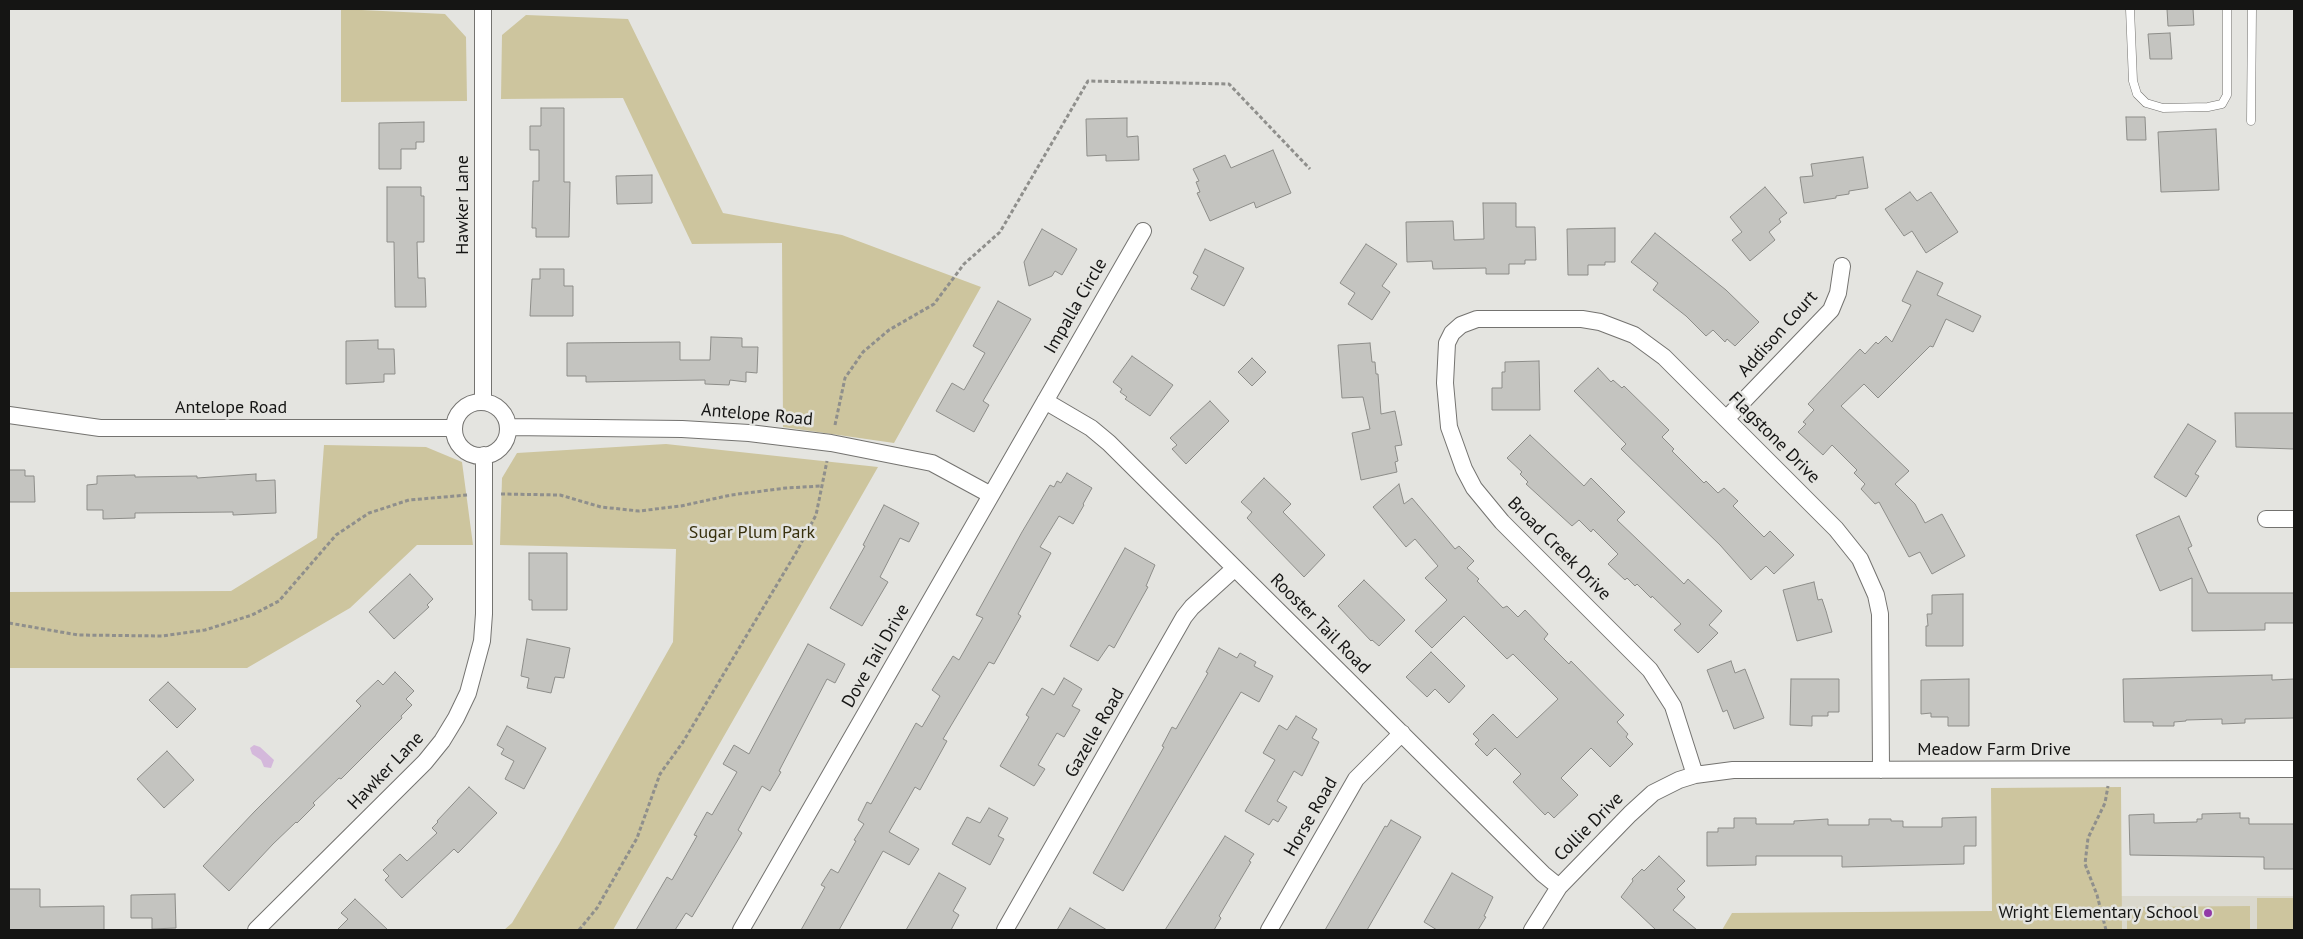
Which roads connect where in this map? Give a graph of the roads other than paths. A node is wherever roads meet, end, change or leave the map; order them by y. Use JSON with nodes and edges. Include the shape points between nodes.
{"nodes":[{"id":1,"x":484,"y":9,"type":"edge"},
{"id":2,"x":2130,"y":9,"type":"edge"},
{"id":3,"x":2227,"y":9,"type":"edge"},
{"id":4,"x":2252,"y":9,"type":"edge"},
{"id":5,"x":2251,"y":121,"type":"dead end"},
{"id":6,"x":1142,"y":231,"type":"dead end"},
{"id":7,"x":1842,"y":266,"type":"dead end"},
{"id":8,"x":1452,"y":334,"type":"joint"},
{"id":9,"x":484,"y":401,"type":"junction"},
{"id":10,"x":1045,"y":401,"type":"junction"},
{"id":11,"x":9,"y":415,"type":"edge"},
{"id":12,"x":1726,"y":419,"type":"junction"},
{"id":13,"x":508,"y":427,"type":"junction"},
{"id":14,"x":454,"y":428,"type":"junction"},
{"id":15,"x":484,"y":454,"type":"junction"},
{"id":16,"x":991,"y":495,"type":"junction"},
{"id":17,"x":2266,"y":519,"type":"dead end"},
{"id":18,"x":2294,"y":519,"type":"edge"},
{"id":19,"x":1235,"y":568,"type":"junction"},
{"id":20,"x":1402,"y":733,"type":"junction"},
{"id":21,"x":2294,"y":769,"type":"edge"},
{"id":22,"x":1881,"y":770,"type":"junction"},
{"id":23,"x":1695,"y":775,"type":"junction"},
{"id":24,"x":1559,"y":887,"type":"junction"},
{"id":25,"x":256,"y":930,"type":"edge"},
{"id":26,"x":741,"y":930,"type":"edge"},
{"id":27,"x":1005,"y":930,"type":"edge"},
{"id":28,"x":1269,"y":930,"type":"edge"},
{"id":29,"x":1532,"y":930,"type":"edge"}],
"edges":[{"from":1,"to":9,"type":"street","name":"Hawker Lane"},
{"from":2,"to":3,"type":"lane","via":[[2133,81],[2137,94],[2146,103],[2163,108],[2222,104],[2227,95]]},
{"from":4,"to":5,"type":"lane"},
{"from":6,"to":10,"type":"street","name":"Impalla Circle"},
{"from":7,"to":12,"type":"street","name":"Addison Court","via":[[1838,293],[1831,310]]},
{"from":8,"to":12,"type":"street","name":"Flagstone Drive","via":[[1461,325],[1477,320],[1582,319],[1617,328],[1650,345]]},
{"from":8,"to":23,"type":"street","name":"Broad Creek Drive","via":[[1446,350],[1446,405],[1455,449],[1467,475],[1502,522],[1650,670],[1673,706]]},
{"from":9,"to":13,"type":"street","via":[[498,407]]},
{"from":9,"to":14,"type":"street","via":[[461,410]]},
{"from":10,"to":16,"type":"street","name":"Dove Tail Drive"},
{"from":10,"to":19,"type":"street","name":"Rooster Tail Road","via":[[1100,435]]},
{"from":11,"to":14,"type":"street","name":"Antelope Road","via":[[100,428]]},
{"from":12,"to":22,"type":"street","name":"Flagstone Drive","via":[[1849,543],[1869,576],[1880,614]]},
{"from":13,"to":15,"type":"street","via":[[505,442],[499,450]]},
{"from":13,"to":16,"type":"street","name":"Antelope Road","via":[[682,428],[831,443],[932,463]]},
{"from":14,"to":15,"type":"street","via":[[455,437],[464,450],[473,455]]},
{"from":15,"to":25,"type":"street","name":"Hawker Lane","via":[[484,614],[482,641],[468,693],[442,741],[425,762]]},
{"from":16,"to":26,"type":"street","name":"Dove Tail Drive"},
{"from":17,"to":18,"type":"street"},
{"from":19,"to":20,"type":"street","name":"Rooster Tail Road"},
{"from":19,"to":27,"type":"street","name":"Gazelle Road","via":[[1184,617]]},
{"from":20,"to":24,"type":"street","name":"Rooster Tail Road"},
{"from":20,"to":28,"type":"street","name":"Horse Road","via":[[1356,779]]},
{"from":21,"to":22,"type":"street","name":"Meadow Farm Drive"},
{"from":22,"to":23,"type":"street","name":"Meadow Farm Drive","via":[[1733,770]]},
{"from":23,"to":24,"type":"street","name":"Collie Drive","via":[[1666,786],[1644,800]]},
{"from":24,"to":29,"type":"street","name":"Collie Drive"}]}
